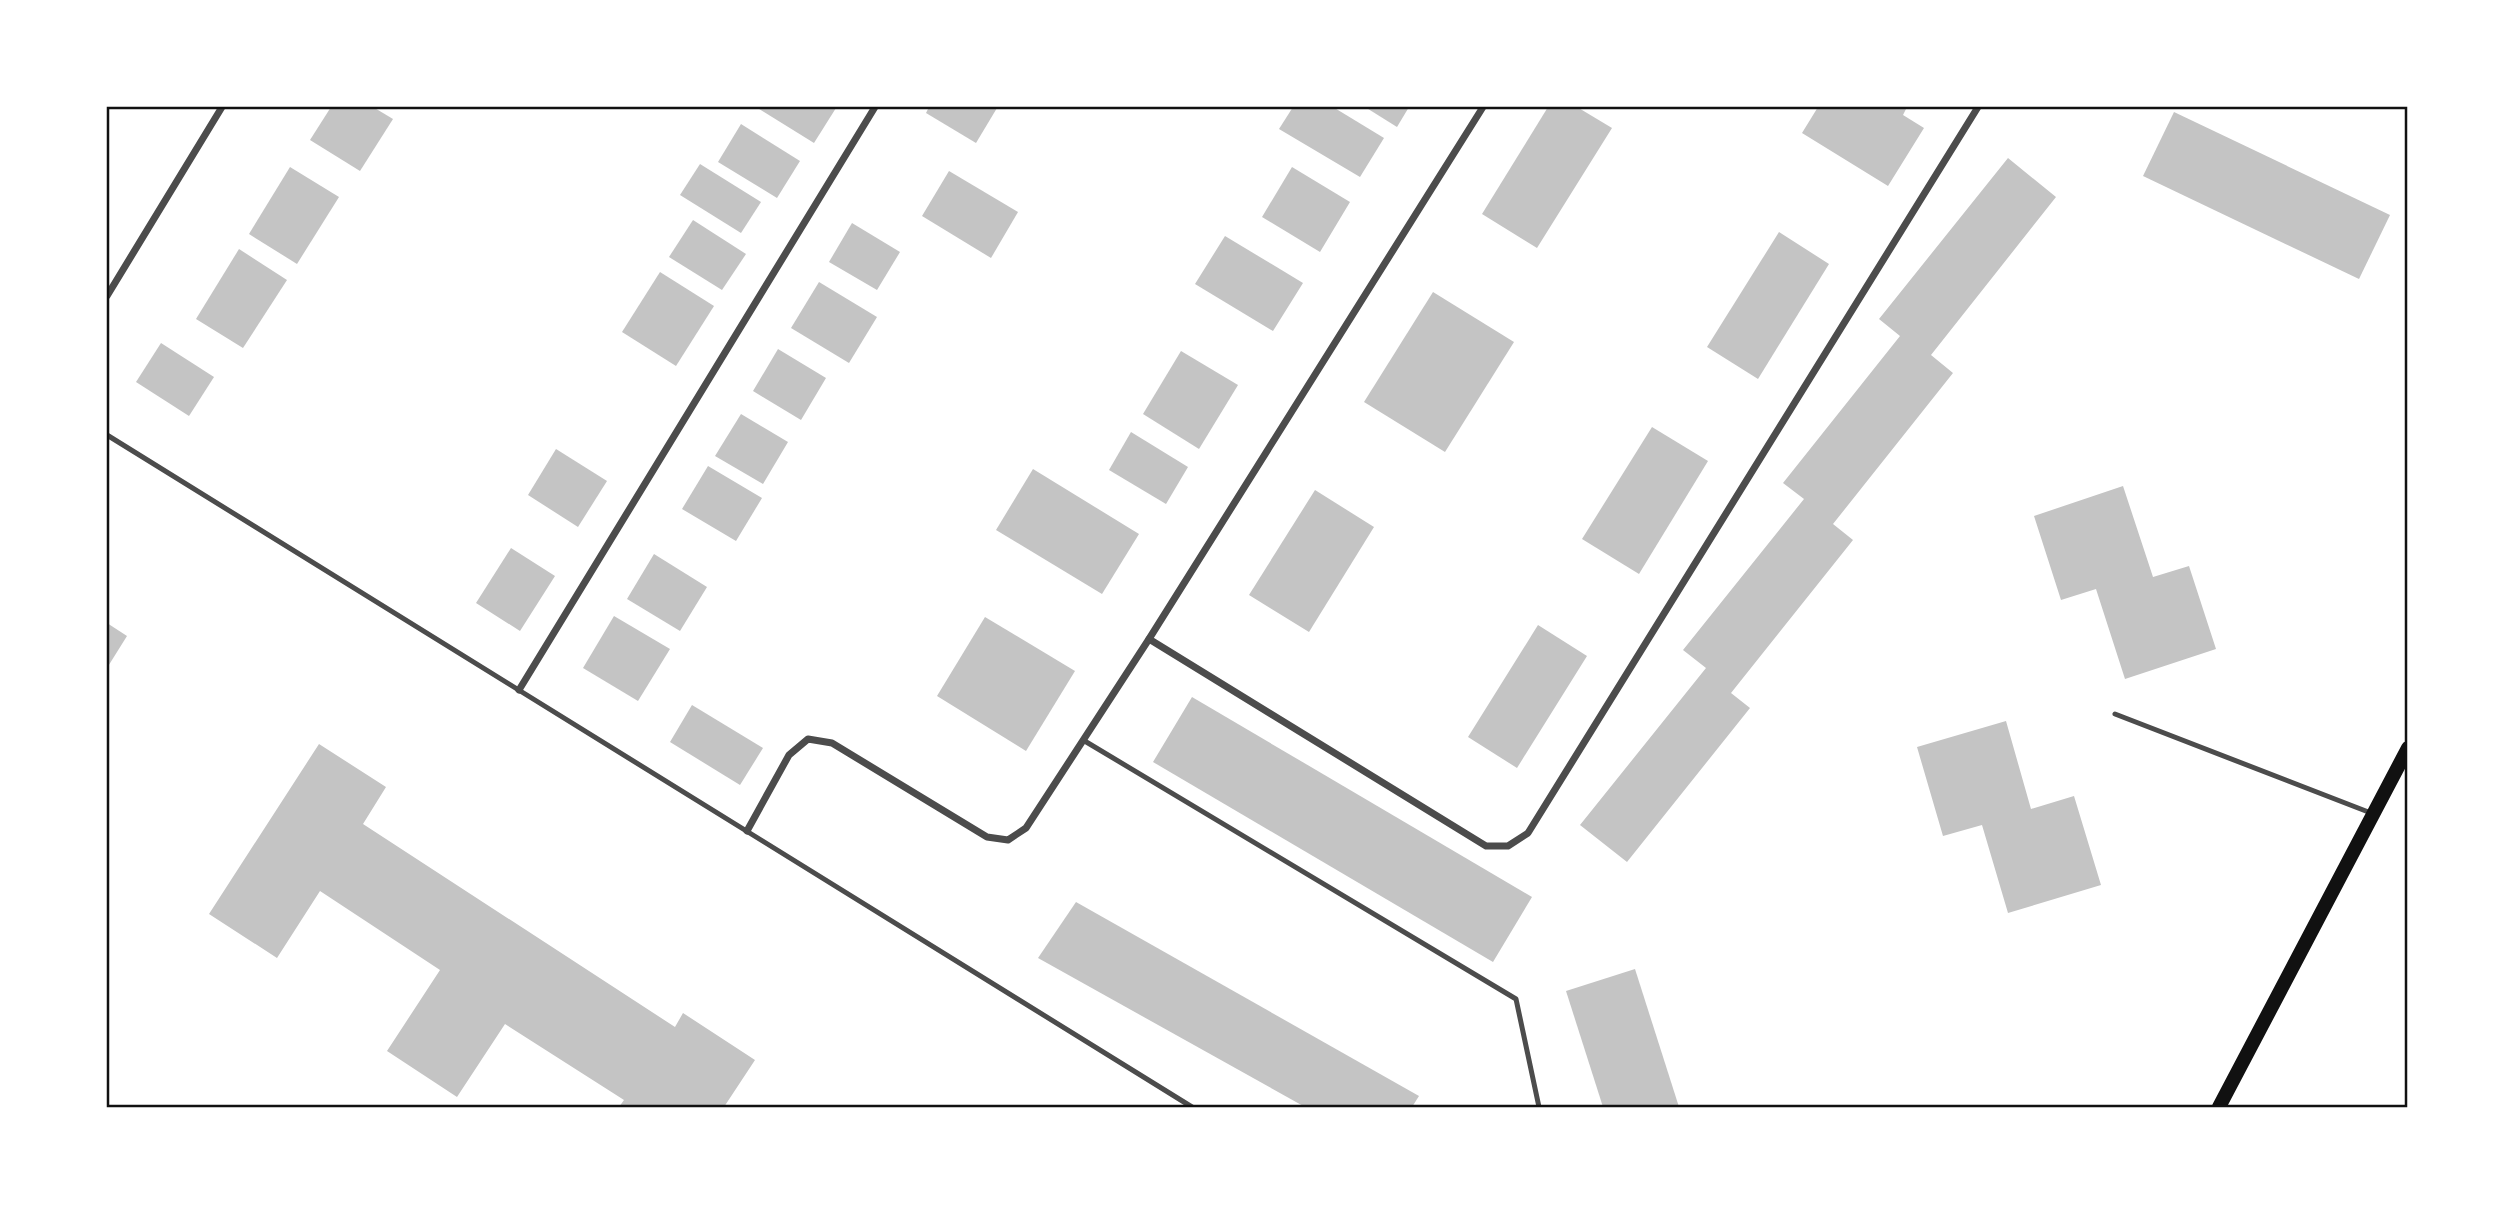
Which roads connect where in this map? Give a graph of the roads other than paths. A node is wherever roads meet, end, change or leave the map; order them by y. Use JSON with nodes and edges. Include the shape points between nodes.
{"nodes":[{"id":1,"x":222,"y":107,"type":"edge"},
{"id":2,"x":874,"y":107,"type":"edge"},
{"id":3,"x":1483,"y":107,"type":"edge"},
{"id":4,"x":1978,"y":107,"type":"edge"},
{"id":5,"x":107,"y":296,"type":"edge"},
{"id":6,"x":107,"y":435,"type":"edge"},
{"id":7,"x":1149,"y":639,"type":"junction"},
{"id":8,"x":519,"y":690,"type":"junction"},
{"id":9,"x":2115,"y":714,"type":"dead end"},
{"id":10,"x":1083,"y":740,"type":"junction"},
{"id":11,"x":2408,"y":748,"type":"edge"},
{"id":12,"x":2374,"y":814,"type":"junction"},
{"id":13,"x":747,"y":831,"type":"junction"},
{"id":14,"x":1192,"y":1107,"type":"edge"},
{"id":15,"x":1539,"y":1107,"type":"edge"},
{"id":16,"x":2219,"y":1107,"type":"edge"}],
"edges":[{"from":1,"to":5,"type":"street"},
{"from":2,"to":8,"type":"street"},
{"from":3,"to":7,"type":"street"},
{"from":4,"to":7,"type":"street","via":[[1528,834],[1508,846],[1486,846]]},
{"from":6,"to":8,"type":"lane"},
{"from":7,"to":10,"type":"street"},
{"from":8,"to":13,"type":"lane"},
{"from":9,"to":12,"type":"lane"},
{"from":10,"to":13,"type":"street","via":[[1026,828],[1008,840],[987,837],[832,743],[808,739],[789,755]]},
{"from":10,"to":15,"type":"lane","via":[[1516,999]]},
{"from":11,"to":12,"type":"main road"},
{"from":12,"to":16,"type":"main road"},
{"from":13,"to":14,"type":"lane"}]}
